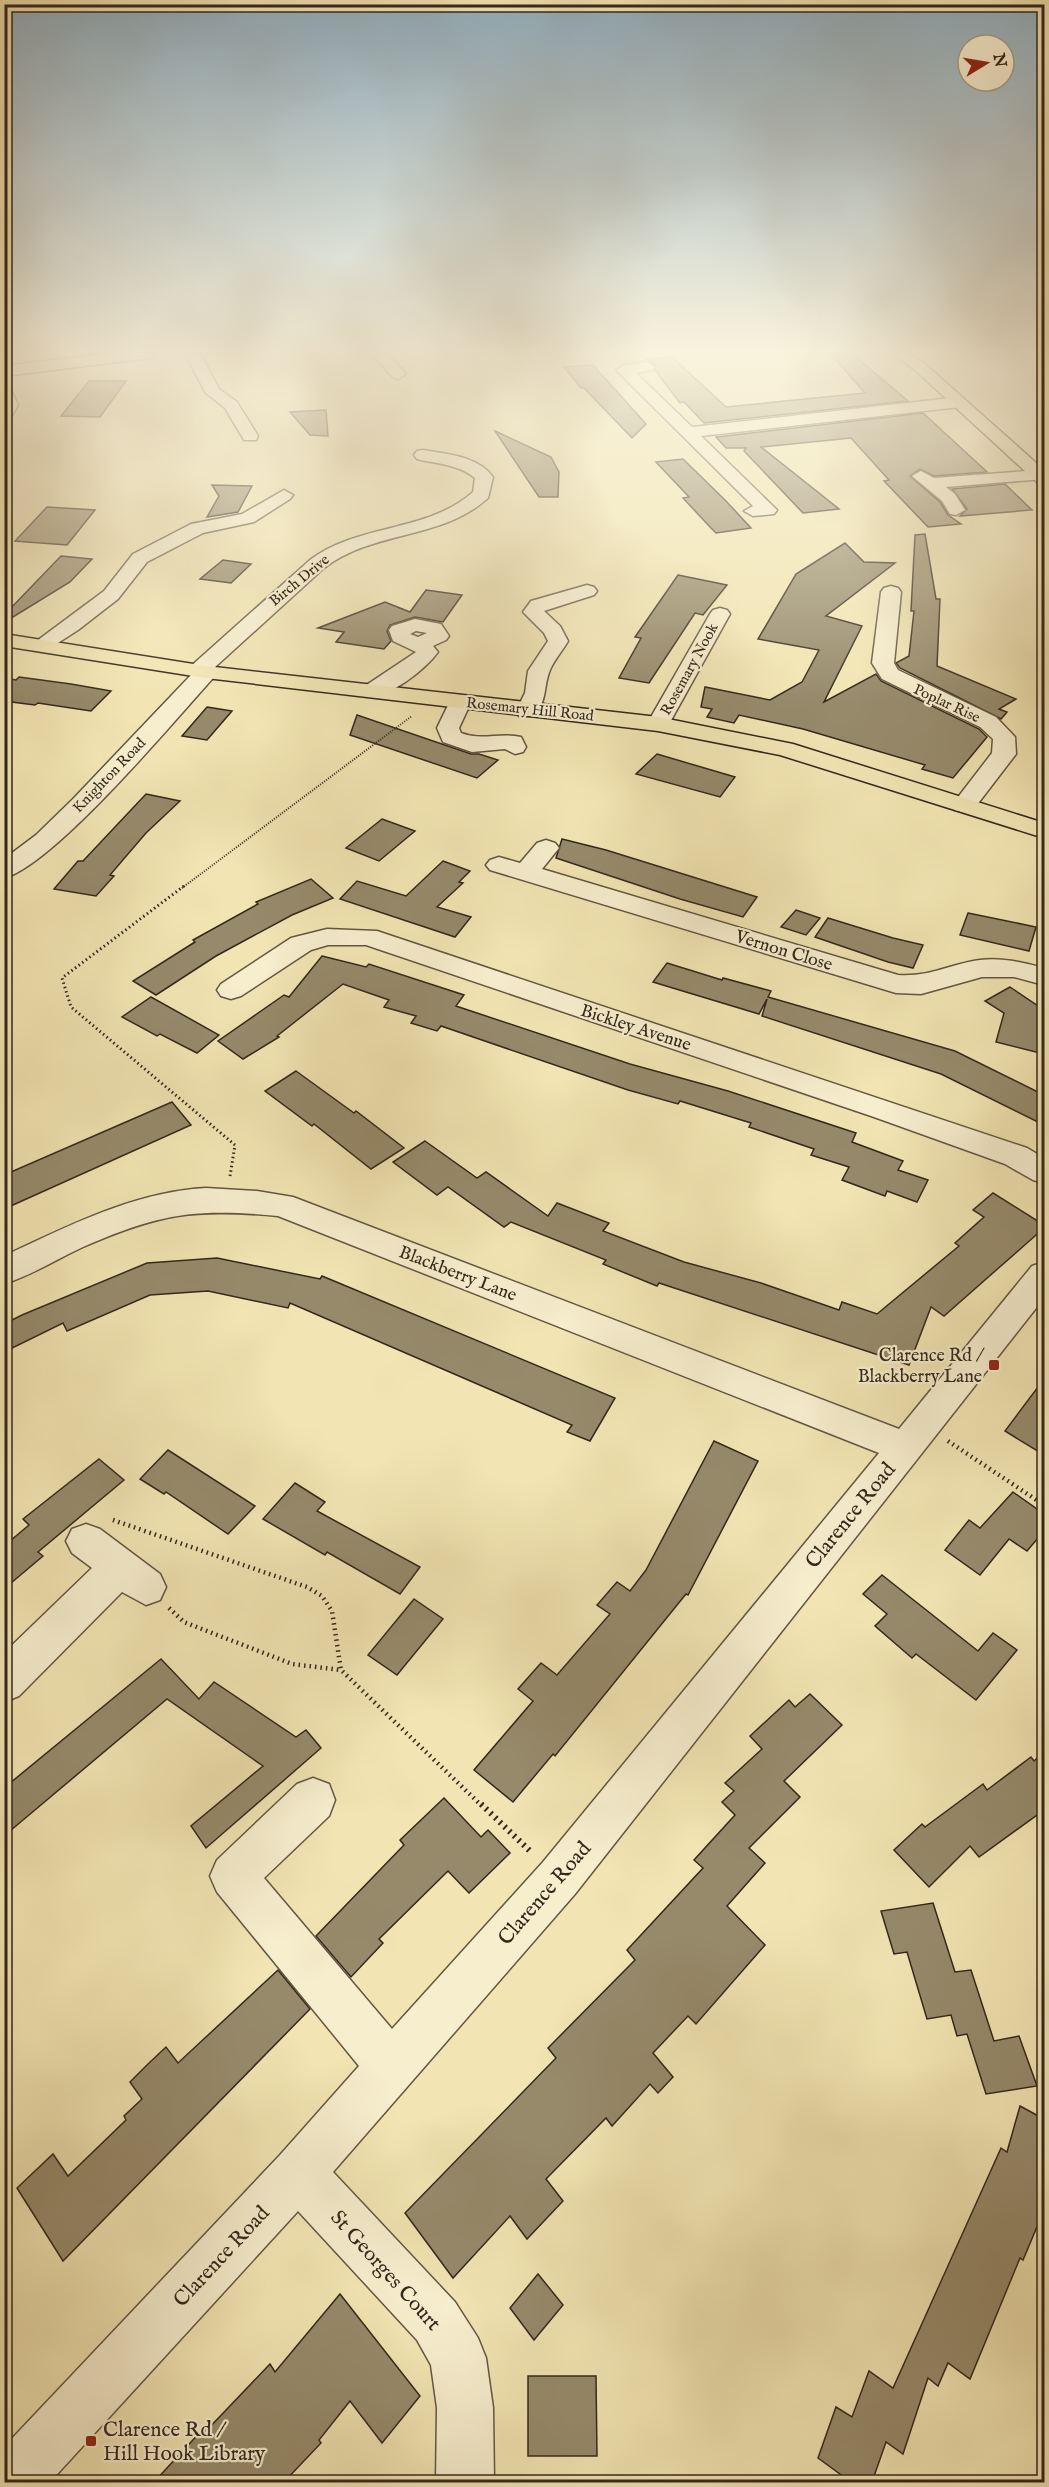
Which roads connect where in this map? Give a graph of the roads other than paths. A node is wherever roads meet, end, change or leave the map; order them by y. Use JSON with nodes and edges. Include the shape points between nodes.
{"nodes":[{"id":1,"x":476,"y":469,"type":"edge"},
{"id":2,"x":728,"y":469,"type":"edge"},
{"id":3,"x":1042,"y":477,"type":"edge"},
{"id":4,"x":284,"y":495,"type":"dead end"},
{"id":5,"x":768,"y":510,"type":"dead end"},
{"id":6,"x":957,"y":510,"type":"dead end"},
{"id":7,"x":587,"y":591,"type":"dead end"},
{"id":8,"x":891,"y":592,"type":"dead end"},
{"id":9,"x":720,"y":614,"type":"dead end"},
{"id":10,"x":4,"y":640,"type":"edge"},
{"id":11,"x":421,"y":643,"type":"dead end"},
{"id":12,"x":40,"y":646,"type":"junction"},
{"id":13,"x":202,"y":672,"type":"junction"},
{"id":14,"x":373,"y":691,"type":"junction"},
{"id":15,"x":460,"y":702,"type":"junction"},
{"id":16,"x":527,"y":711,"type":"junction"},
{"id":17,"x":658,"y":724,"type":"junction"},
{"id":18,"x":515,"y":747,"type":"dead end"},
{"id":19,"x":964,"y":805,"type":"junction"},
{"id":20,"x":1044,"y":831,"type":"edge"},
{"id":21,"x":546,"y":848,"type":"dead end"},
{"id":22,"x":499,"y":865,"type":"dead end"},
{"id":23,"x":4,"y":870,"type":"edge"},
{"id":24,"x":526,"y":872,"type":"junction"},
{"id":25,"x":1044,"y":977,"type":"edge"},
{"id":26,"x":229,"y":994,"type":"dead end"},
{"id":27,"x":1044,"y":1172,"type":"edge"},
{"id":28,"x":4,"y":1271,"type":"edge"},
{"id":29,"x":1044,"y":1275,"type":"edge"},
{"id":30,"x":914,"y":1435,"type":"junction"},
{"id":31,"x":86,"y":1541,"type":"road end"},
{"id":32,"x":4,"y":1682,"type":"edge"},
{"id":33,"x":313,"y":1800,"type":"dead end"},
{"id":34,"x":392,"y":2067,"type":"junction"},
{"id":35,"x":298,"y":2173,"type":"junction"},
{"id":36,"x":11,"y":2482,"type":"edge"},
{"id":37,"x":465,"y":2482,"type":"edge"}],
"edges":[{"from":1,"to":13,"type":"street","name":"Birch Drive","via":[[484,477],[482,494],[475,503],[451,516],[334,552],[249,622]]},
{"from":2,"to":5,"type":"street"},
{"from":3,"to":6,"type":"street","via":[[927,480],[950,498]]},
{"from":4,"to":12,"type":"street","via":[[248,518],[198,528],[140,558],[111,595]]},
{"from":7,"to":16,"type":"street","via":[[538,605],[533,612],[553,630],[558,641],[539,671],[536,693]]},
{"from":8,"to":19,"type":"street","name":"Poplar Rise","via":[[884,663],[890,674],[988,722],[1004,737],[1004,754]]},
{"from":9,"to":17,"type":"street","name":"Rosemary Nook"},
{"from":10,"to":12,"type":"main road","name":"Rosemary Hill Road"},
{"from":11,"to":14,"type":"street","via":[[427,652],[421,663]]},
{"from":12,"to":13,"type":"main road","name":"Rosemary Hill Road"},
{"from":13,"to":14,"type":"main road","name":"Rosemary Hill Road"},
{"from":13,"to":23,"type":"street","name":"Knighton Road","via":[[126,760],[24,860]]},
{"from":14,"to":15,"type":"main road","name":"Rosemary Hill Road"},
{"from":15,"to":16,"type":"main road","name":"Rosemary Hill Road"},
{"from":15,"to":18,"type":"street","via":[[448,728],[451,737],[472,745],[513,742]]},
{"from":16,"to":17,"type":"main road","name":"Rosemary Hill Road"},
{"from":17,"to":19,"type":"main road","name":"Rosemary Hill Road","via":[[785,749]]},
{"from":19,"to":20,"type":"main road","name":"Rosemary Hill Road"},
{"from":21,"to":24,"type":"street"},
{"from":22,"to":24,"type":"street","name":"Vernon Close"},
{"from":24,"to":25,"type":"street","name":"Vernon Close","via":[[897,984],[921,985],[981,968],[1015,969]]},
{"from":26,"to":27,"type":"street","name":"Bickley Avenue","via":[[301,944],[327,937],[368,937],[885,1110],[1016,1156]]},
{"from":28,"to":30,"type":"street","name":"Blackberry Lane","via":[[120,1216],[182,1201],[282,1205]]},
{"from":29,"to":30,"type":"street","name":"Clarence Road"},
{"from":30,"to":34,"type":"street","name":"Clarence Road","via":[[559,1878]]},
{"from":31,"to":32,"type":"street","via":[[133,1578],[63,1621]]},
{"from":33,"to":34,"type":"street","via":[[233,1876]]},
{"from":34,"to":35,"type":"street","name":"Clarence Road"},
{"from":35,"to":36,"type":"street","name":"Clarence Road"},
{"from":35,"to":37,"type":"street","name":"St Georges Court","via":[[436,2321],[458,2358],[465,2408]]}]}
